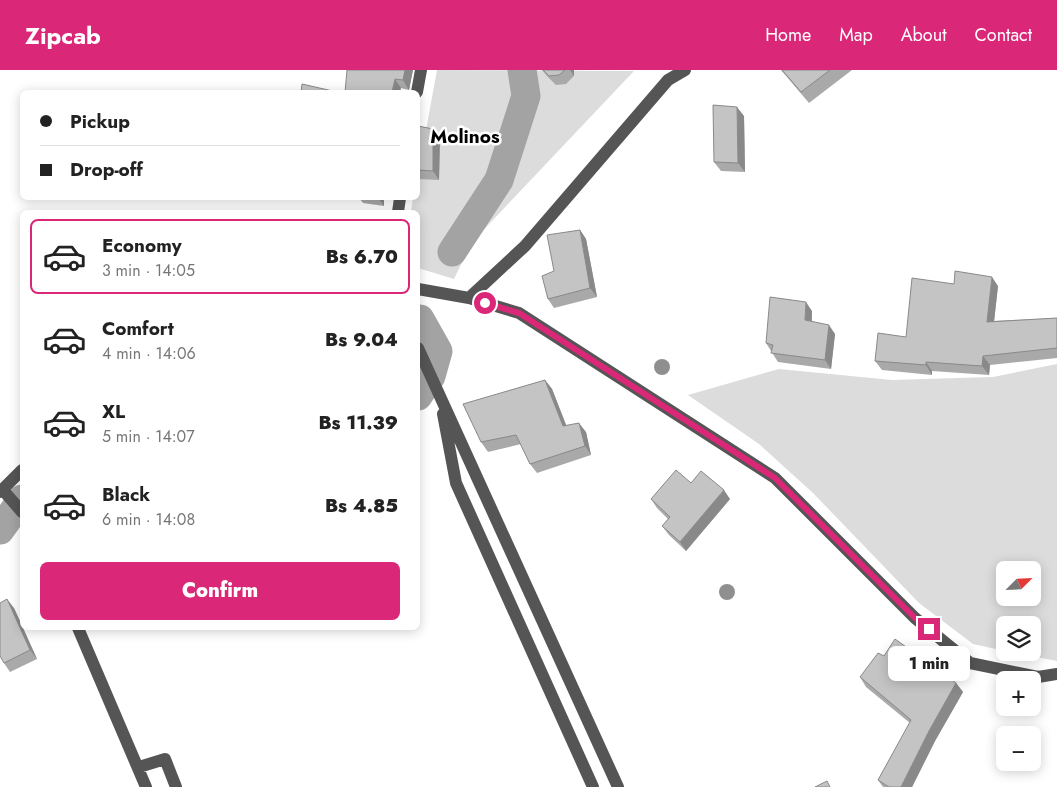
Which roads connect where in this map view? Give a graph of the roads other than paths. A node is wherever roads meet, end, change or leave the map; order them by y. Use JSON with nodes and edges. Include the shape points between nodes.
{"nodes":[{"id":1,"x":421,"y":70,"type":"edge"},
{"id":2,"x":686,"y":70,"type":"edge"},
{"id":3,"x":668,"y":75,"type":"edge"},
{"id":4,"x":417,"y":90,"type":"edge"},
{"id":5,"x":420,"y":289,"type":"edge"},
{"id":6,"x":468,"y":298,"type":"junction"},
{"id":7,"x":420,"y":352,"type":"edge"},
{"id":8,"x":438,"y":392,"type":"junction"},
{"id":9,"x":20,"y":472,"type":"edge"},
{"id":10,"x":1,"y":491,"type":"edge"},
{"id":11,"x":20,"y":510,"type":"edge"},
{"id":12,"x":79,"y":630,"type":"edge"},
{"id":13,"x":1057,"y":674,"type":"edge"},
{"id":14,"x":139,"y":767,"type":"junction"},
{"id":15,"x":146,"y":787,"type":"edge"},
{"id":16,"x":176,"y":787,"type":"edge"},
{"id":17,"x":593,"y":787,"type":"edge"},
{"id":18,"x":618,"y":787,"type":"edge"}],
"edges":[{"from":1,"to":4,"type":"street"},
{"from":2,"to":3,"type":"street"},
{"from":3,"to":6,"type":"street","via":[[525,246]]},
{"from":5,"to":6,"type":"street"},
{"from":6,"to":13,"type":"street","via":[[519,313],[775,478],[915,618],[970,663],[1038,677]]},
{"from":7,"to":8,"type":"street"},
{"from":8,"to":17,"type":"street","via":[[456,483]]},
{"from":8,"to":18,"type":"street"},
{"from":9,"to":10,"type":"street"},
{"from":10,"to":11,"type":"street"},
{"from":12,"to":14,"type":"street"},
{"from":14,"to":15,"type":"street"},
{"from":14,"to":16,"type":"street","via":[[165,759]]}]}
